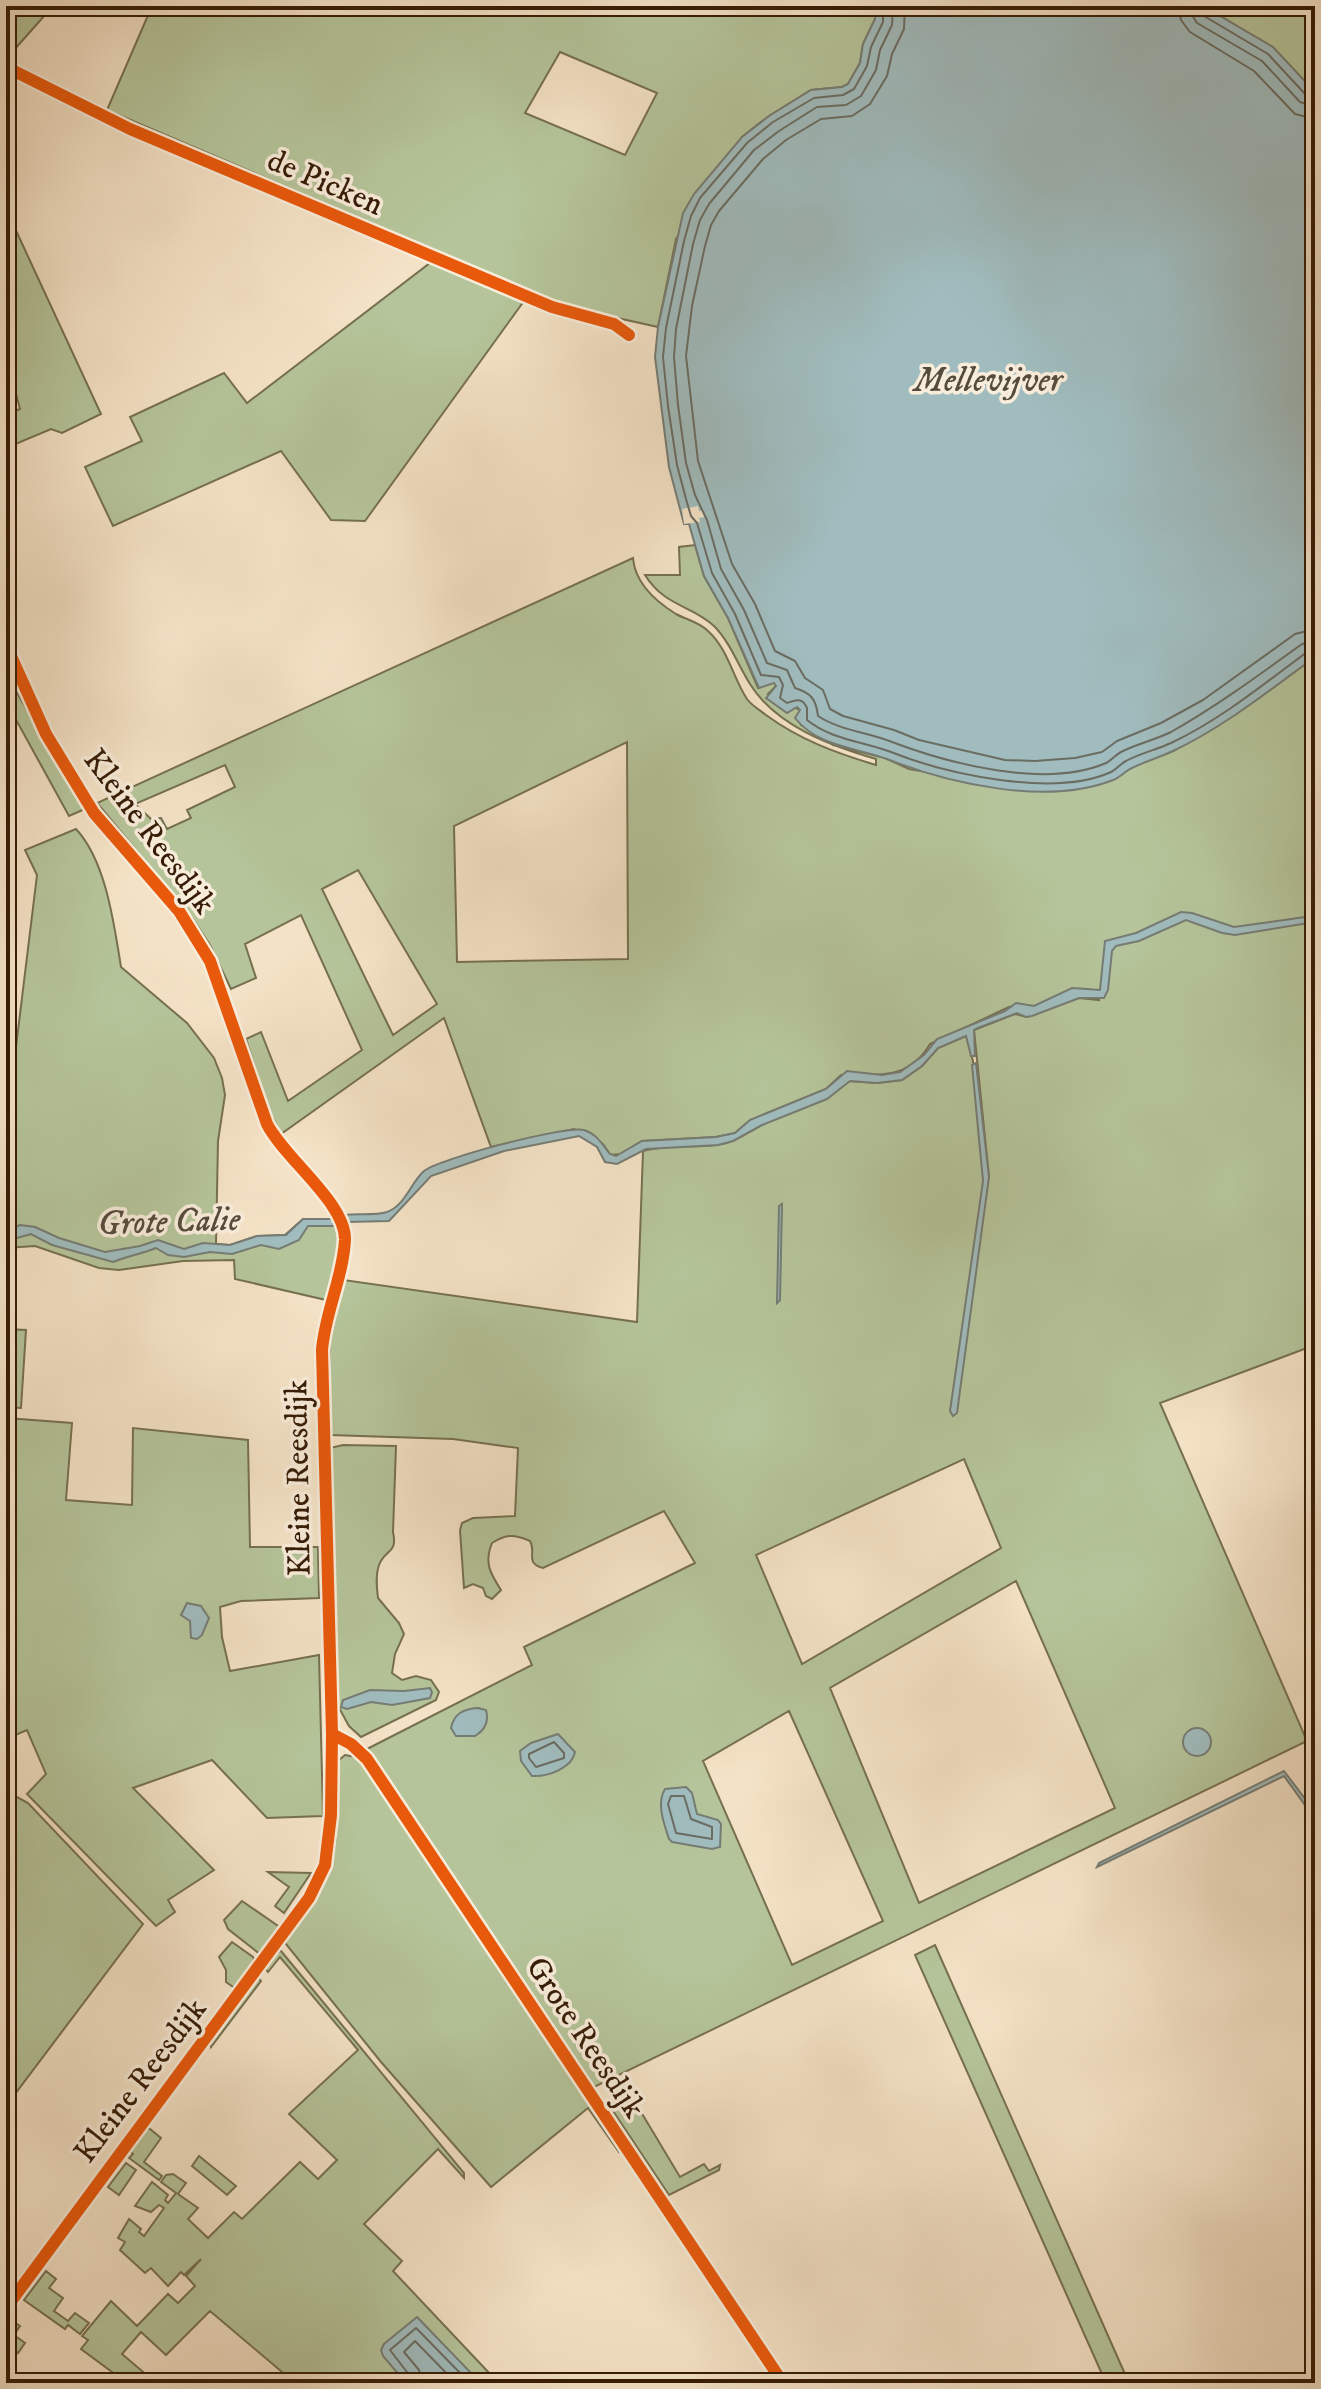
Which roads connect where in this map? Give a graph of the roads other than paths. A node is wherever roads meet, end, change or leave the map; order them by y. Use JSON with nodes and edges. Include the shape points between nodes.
{"nodes":[{"id":1,"x":6,"y":67,"type":"edge"},
{"id":2,"x":629,"y":335,"type":"dead end"},
{"id":3,"x":6,"y":645,"type":"edge"},
{"id":4,"x":332,"y":1734,"type":"junction"},
{"id":5,"x":6,"y":2308,"type":"edge"},
{"id":6,"x":783,"y":2383,"type":"edge"}],
"edges":[{"from":1,"to":2,"type":"street","name":"de Picken","via":[[130,129],[552,307],[614,324]]},
{"from":3,"to":4,"type":"street","name":"Kleine Reesdijk","via":[[46,734],[94,813],[179,911],[210,961],[267,1124],[342,1223],[344,1248],[322,1350]]},
{"from":4,"to":5,"type":"street","name":"Kleine Reesdijk","via":[[328,1853],[309,1898]]},
{"from":4,"to":6,"type":"street","name":"Grote Reesdijk","via":[[367,1759]]}]}
